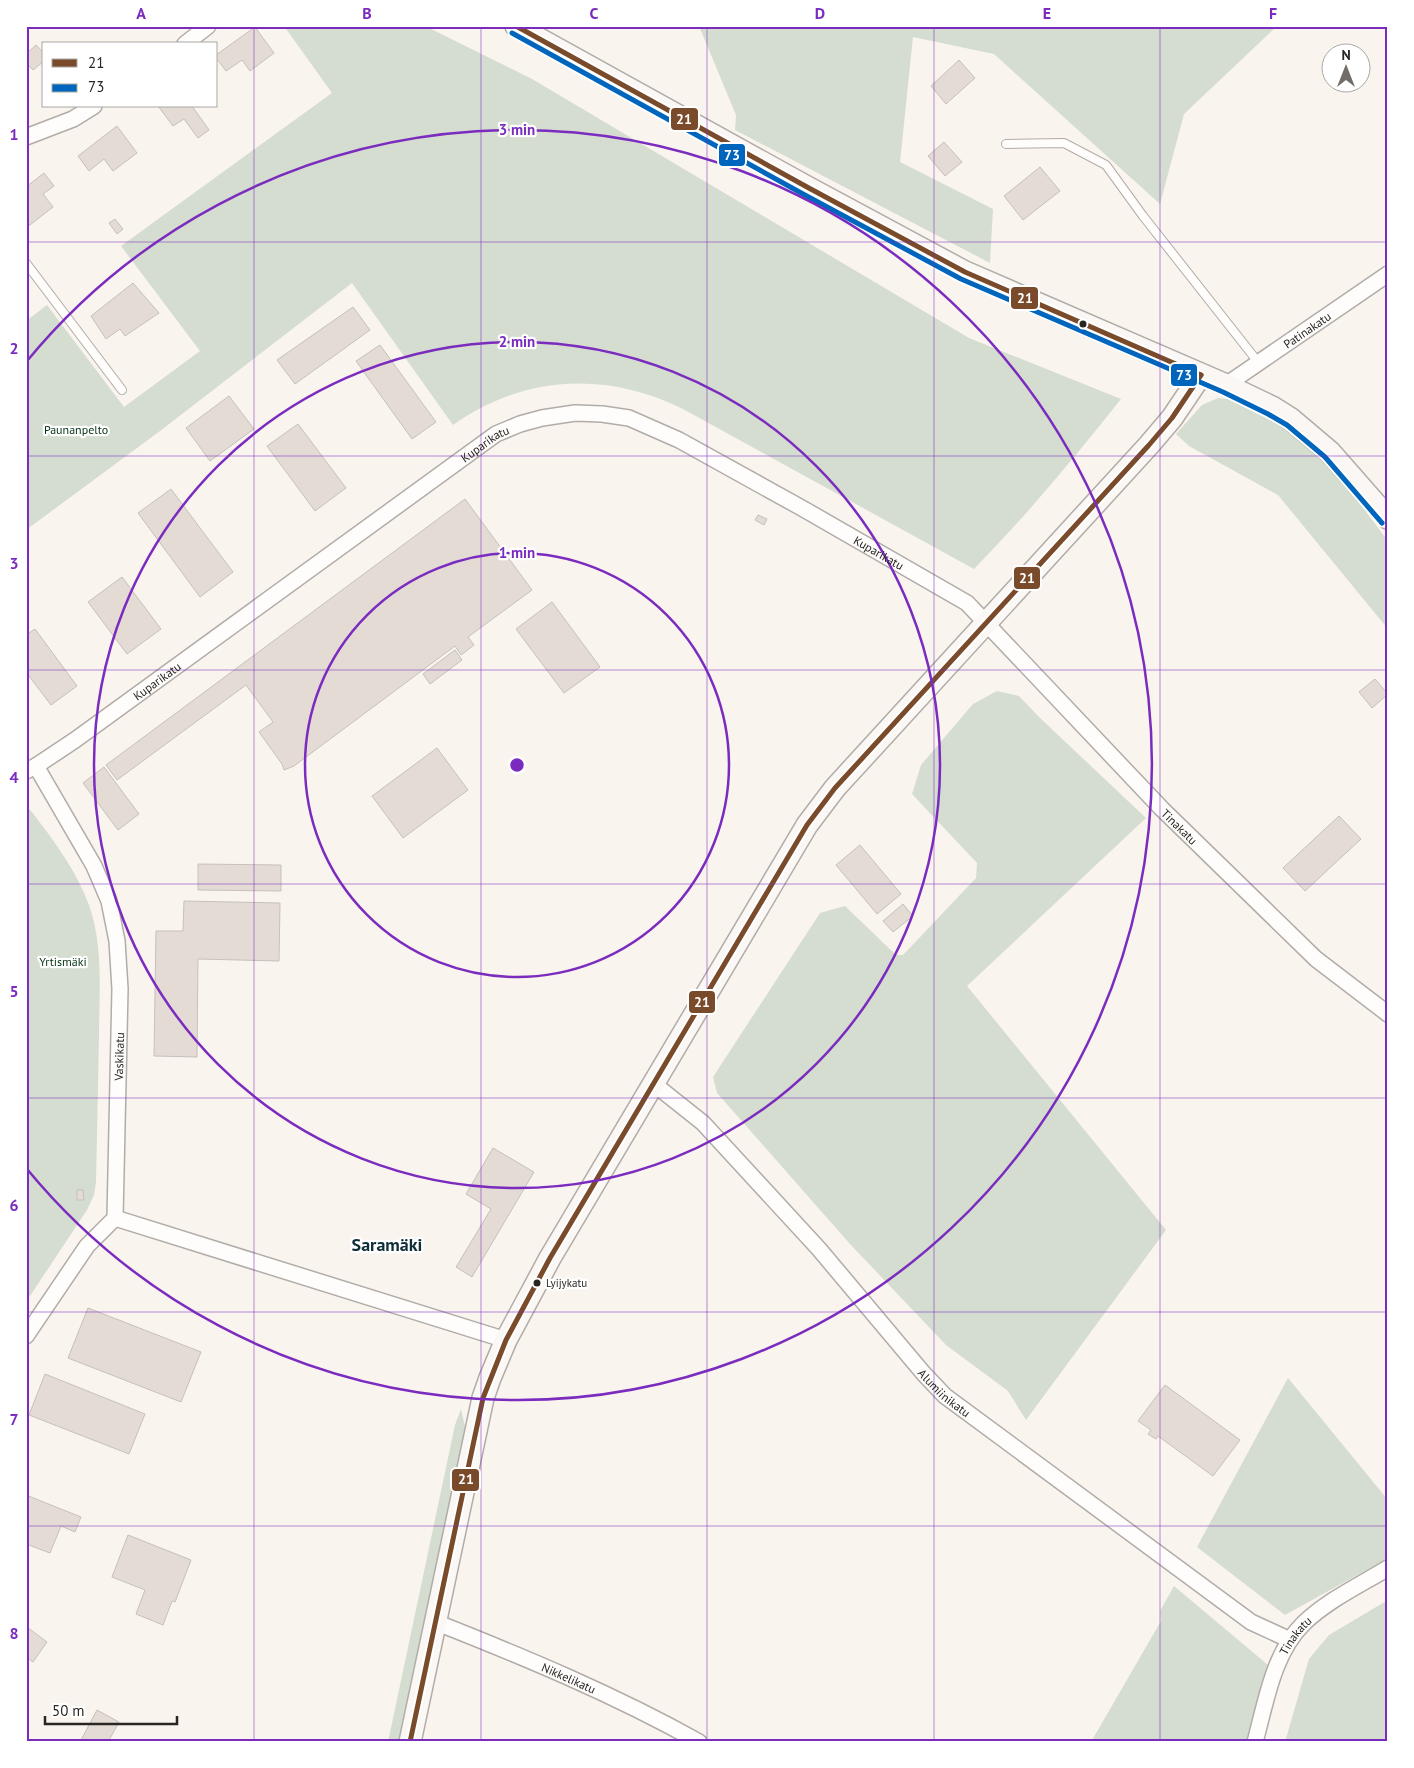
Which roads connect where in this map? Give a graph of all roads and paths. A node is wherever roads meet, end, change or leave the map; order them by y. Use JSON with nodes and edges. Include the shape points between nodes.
{"nodes":[{"id":1,"x":208,"y":26,"type":"edge"},
{"id":2,"x":516,"y":26,"type":"edge"},
{"id":3,"x":188,"y":42,"type":"edge"},
{"id":4,"x":91,"y":108,"type":"edge"},
{"id":5,"x":26,"y":137,"type":"edge"},
{"id":6,"x":1006,"y":144,"type":"dead end"},
{"id":7,"x":26,"y":263,"type":"edge"},
{"id":8,"x":1388,"y":274,"type":"edge"},
{"id":9,"x":1258,"y":362,"type":"junction"},
{"id":10,"x":1201,"y":375,"type":"junction"},
{"id":11,"x":1226,"y":385,"type":"junction"},
{"id":12,"x":122,"y":390,"type":"dead end"},
{"id":13,"x":1388,"y":518,"type":"edge"},
{"id":14,"x":986,"y":622,"type":"junction"},
{"id":15,"x":31,"y":768,"type":"edge"},
{"id":16,"x":1388,"y":1014,"type":"edge"},
{"id":17,"x":654,"y":1084,"type":"junction"},
{"id":18,"x":115,"y":1218,"type":"junction"},
{"id":19,"x":26,"y":1336,"type":"edge"},
{"id":20,"x":506,"y":1340,"type":"junction"},
{"id":21,"x":1388,"y":1568,"type":"edge"},
{"id":22,"x":435,"y":1622,"type":"junction"},
{"id":23,"x":1290,"y":1640,"type":"junction"},
{"id":24,"x":410,"y":1742,"type":"edge"},
{"id":25,"x":699,"y":1742,"type":"edge"},
{"id":26,"x":1255,"y":1742,"type":"edge"}],
"edges":[{"from":1,"to":3,"type":"street"},
{"from":2,"to":10,"type":"street","via":[[965,272]]},
{"from":4,"to":5,"type":"street","via":[[73,119]]},
{"from":6,"to":9,"type":"lane","via":[[1064,143],[1106,165]]},
{"from":7,"to":12,"type":"lane"},
{"from":8,"to":9,"type":"street","name":"Patinakatu"},
{"from":9,"to":11,"type":"street","name":"Patinakatu"},
{"from":10,"to":11,"type":"street"},
{"from":10,"to":14,"type":"street","via":[[1149,445]]},
{"from":11,"to":13,"type":"street","via":[[1291,419],[1330,452]]},
{"from":14,"to":15,"type":"street","name":"Kuparikatu","via":[[966,603],[655,428],[629,418],[602,414],[575,413],[542,418],[496,434],[75,740]]},
{"from":14,"to":16,"type":"street","name":"Tinakatu","via":[[1169,816],[1316,959]]},
{"from":14,"to":17,"type":"street","via":[[835,788],[807,825]]},
{"from":15,"to":18,"type":"street","name":"Vaskikatu","via":[[94,866],[109,901],[117,942],[120,989]]},
{"from":17,"to":20,"type":"street","via":[[550,1258]]},
{"from":17,"to":23,"type":"street","name":"Alumiinikatu","via":[[703,1123],[819,1249],[945,1396],[1251,1622]]},
{"from":18,"to":19,"type":"street","via":[[87,1246]]},
{"from":18,"to":20,"type":"street"},
{"from":20,"to":22,"type":"street","via":[[483,1398]]},
{"from":21,"to":23,"type":"street","name":"Tinakatu","via":[[1320,1610]]},
{"from":22,"to":24,"type":"street"},
{"from":22,"to":25,"type":"street","name":"Nikkelikatu","via":[[558,1674]]},
{"from":23,"to":26,"type":"street","name":"Tinakatu","via":[[1272,1681]]}]}
